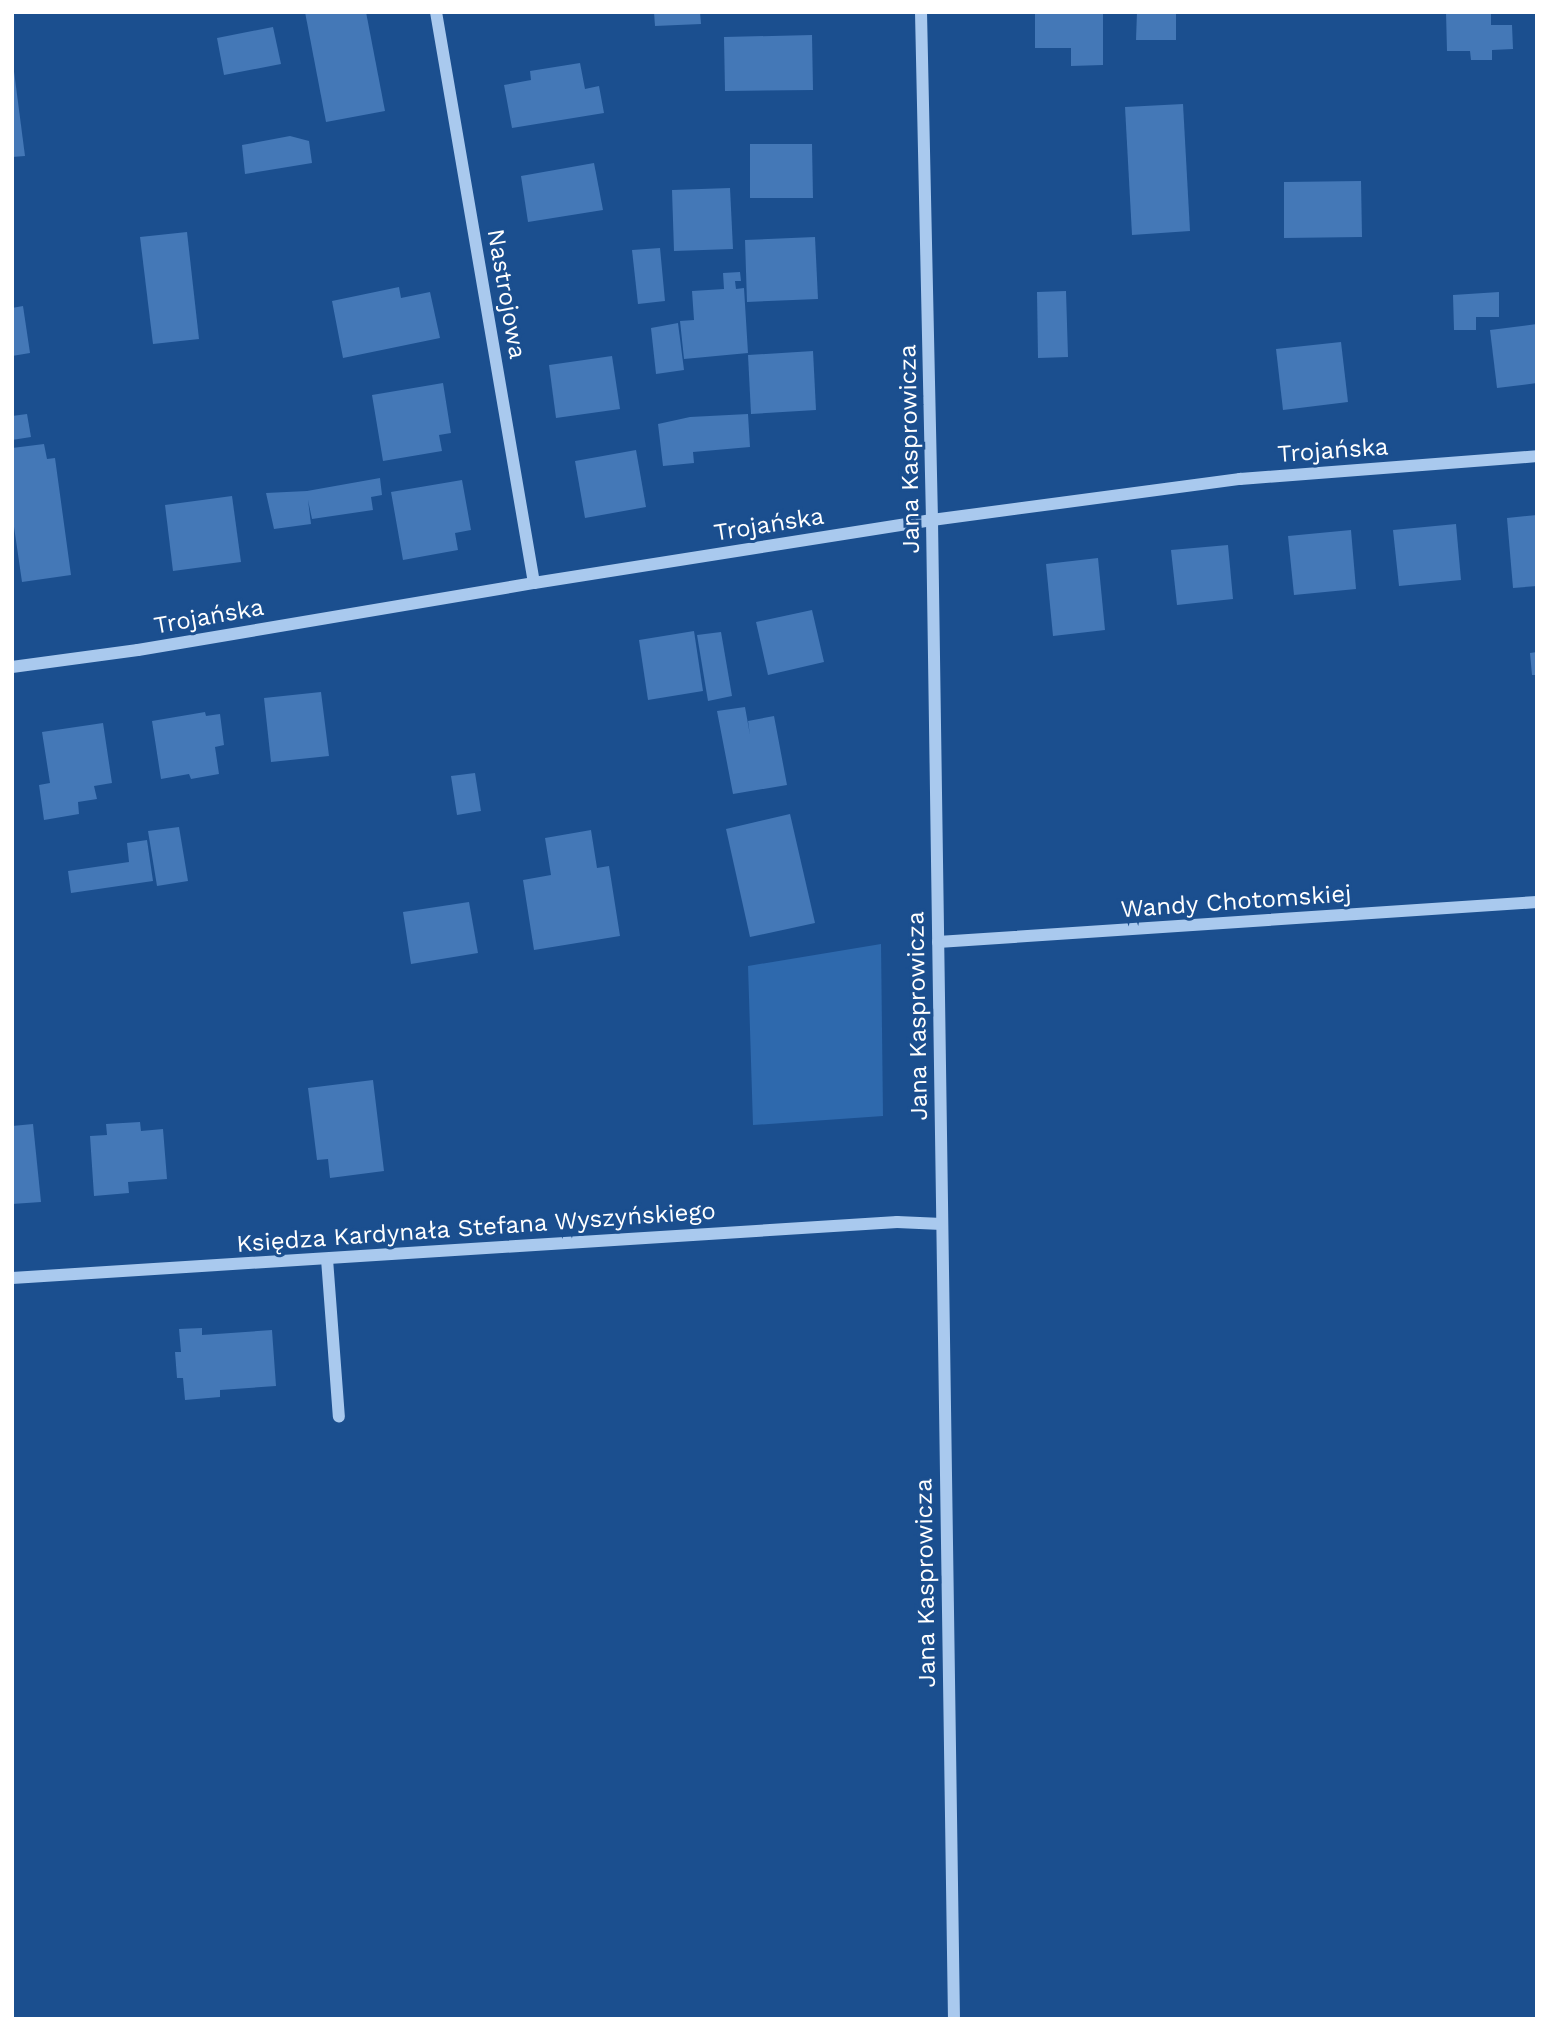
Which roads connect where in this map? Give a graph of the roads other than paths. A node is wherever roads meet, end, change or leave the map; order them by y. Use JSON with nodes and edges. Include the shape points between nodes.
{"nodes":[{"id":1,"x":436,"y":12,"type":"edge"},
{"id":2,"x":921,"y":12,"type":"edge"},
{"id":3,"x":1537,"y":456,"type":"edge"},
{"id":4,"x":932,"y":520,"type":"junction"},
{"id":5,"x":534,"y":583,"type":"junction"},
{"id":6,"x":12,"y":667,"type":"edge"},
{"id":7,"x":1537,"y":902,"type":"edge"},
{"id":8,"x":939,"y":942,"type":"junction"},
{"id":9,"x":942,"y":1224,"type":"junction"},
{"id":10,"x":327,"y":1259,"type":"junction"},
{"id":11,"x":12,"y":1278,"type":"edge"},
{"id":12,"x":339,"y":1417,"type":"dead end"},
{"id":13,"x":954,"y":2019,"type":"edge"}],
"edges":[{"from":1,"to":5,"type":"street","name":"Nastrojowa"},
{"from":2,"to":4,"type":"street","name":"Jana Kasprowicza"},
{"from":3,"to":4,"type":"street","name":"Trojańska","via":[[1240,479]]},
{"from":4,"to":5,"type":"street","name":"Trojańska"},
{"from":4,"to":8,"type":"street","name":"Jana Kasprowicza"},
{"from":5,"to":6,"type":"street","name":"Trojańska"},
{"from":7,"to":8,"type":"street","name":"Wandy Chotomskiej"},
{"from":8,"to":9,"type":"street","name":"Jana Kasprowicza"},
{"from":9,"to":10,"type":"street","name":"Księdza Kardynała Stefana Wyszyńskiego","via":[[898,1222]]},
{"from":9,"to":13,"type":"street","name":"Jana Kasprowicza"},
{"from":10,"to":11,"type":"street","name":"Księdza Kardynała Stefana Wyszyńskiego"},
{"from":10,"to":12,"type":"street"}]}
